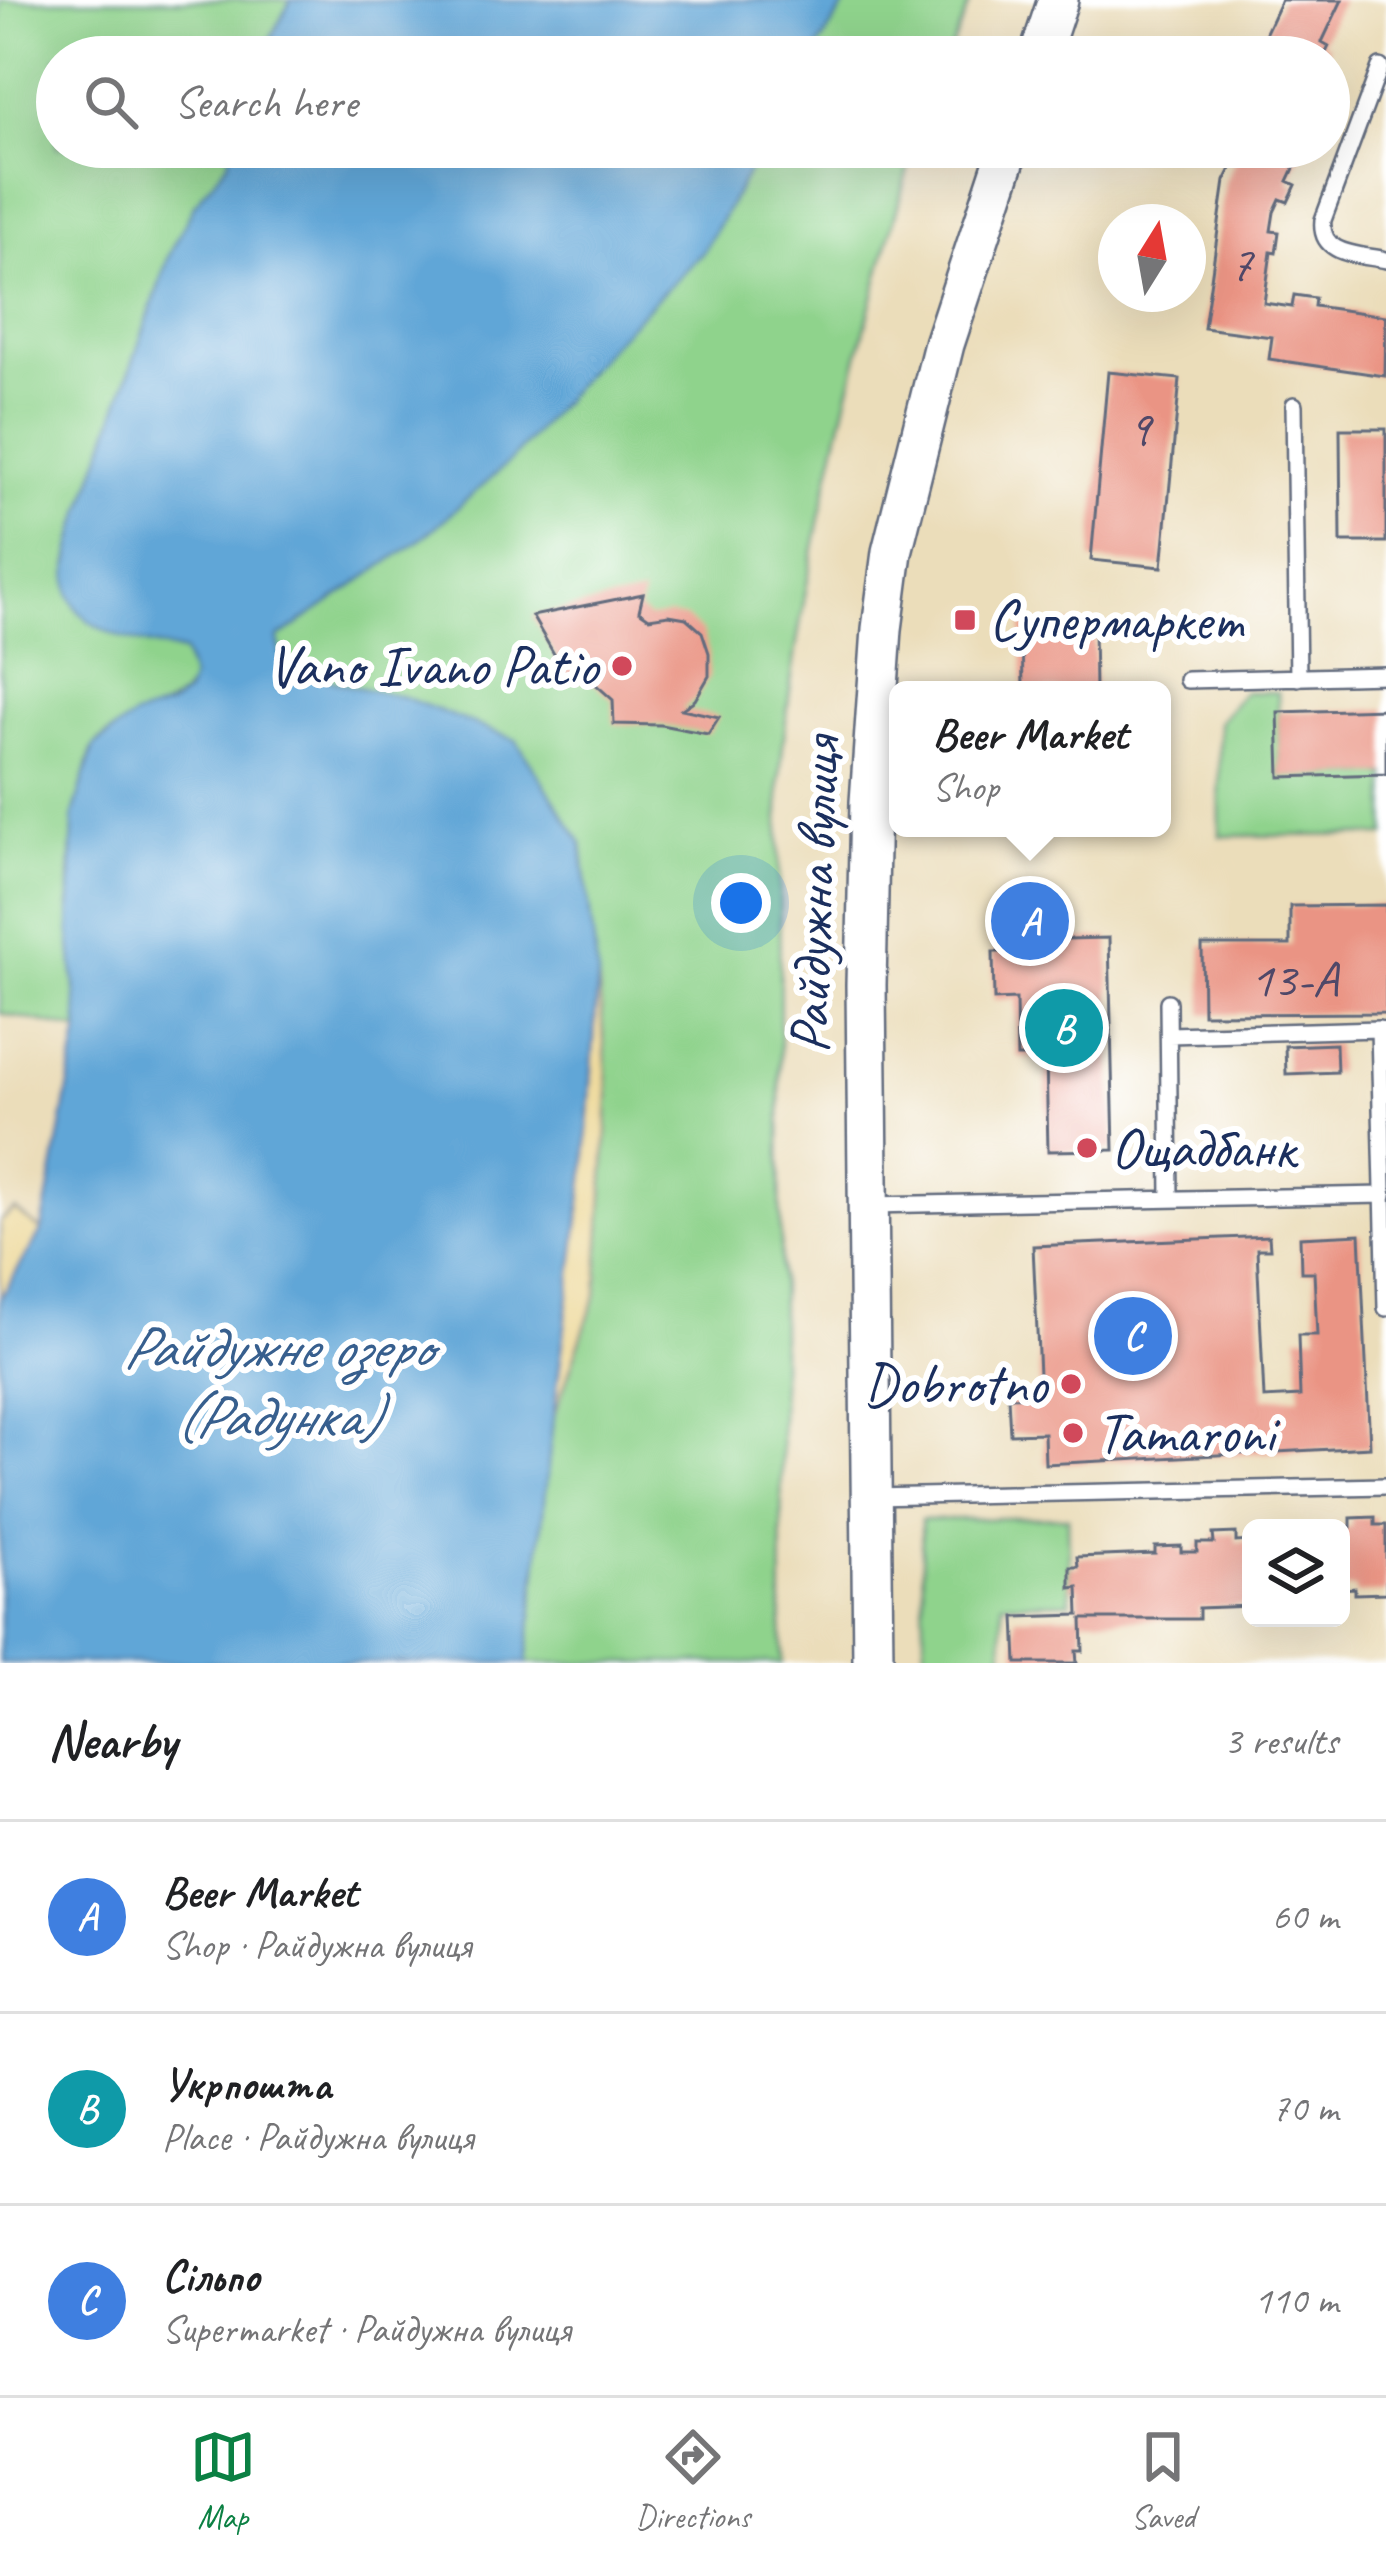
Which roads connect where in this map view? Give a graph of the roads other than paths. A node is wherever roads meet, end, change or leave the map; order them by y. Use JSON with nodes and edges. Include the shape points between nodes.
{"nodes":[{"id":1,"x":1058,"y":0,"type":"edge"},
{"id":2,"x":1046,"y":36,"type":"edge"},
{"id":3,"x":1384,"y":62,"type":"edge"},
{"id":4,"x":1350,"y":150,"type":"edge"},
{"id":5,"x":1002,"y":168,"type":"edge"},
{"id":6,"x":1343,"y":168,"type":"edge"},
{"id":7,"x":1386,"y":260,"type":"edge"},
{"id":8,"x":1294,"y":405,"type":"dead end"},
{"id":9,"x":1386,"y":674,"type":"edge"},
{"id":10,"x":1298,"y":678,"type":"junction"},
{"id":11,"x":1187,"y":680,"type":"dead end"},
{"id":12,"x":1168,"y":1002,"type":"dead end"},
{"id":13,"x":1168,"y":1035,"type":"junction"},
{"id":14,"x":1384,"y":1195,"type":"edge"},
{"id":15,"x":1170,"y":1199,"type":"junction"},
{"id":16,"x":867,"y":1205,"type":"junction"},
{"id":17,"x":1386,"y":1308,"type":"edge"},
{"id":18,"x":1386,"y":1486,"type":"edge"},
{"id":19,"x":871,"y":1497,"type":"junction"},
{"id":20,"x":873,"y":1663,"type":"edge"}],
"edges":[{"from":1,"to":2,"type":"street"},
{"from":3,"to":4,"type":"lane"},
{"from":5,"to":16,"type":"street","name":"Райдужна вулиця","via":[[944,344],[892,553],[882,628],[870,802]]},
{"from":6,"to":7,"type":"lane","via":[[1322,236],[1343,251]]},
{"from":8,"to":10,"type":"lane"},
{"from":9,"to":10,"type":"lane"},
{"from":10,"to":11,"type":"lane"},
{"from":12,"to":13,"type":"lane"},
{"from":13,"to":14,"type":"lane","via":[[1379,1029]]},
{"from":13,"to":15,"type":"lane"},
{"from":14,"to":15,"type":"lane"},
{"from":14,"to":17,"type":"lane"},
{"from":15,"to":16,"type":"lane"},
{"from":16,"to":19,"type":"street","name":"Райдужна вулиця"},
{"from":18,"to":19,"type":"lane"},
{"from":19,"to":20,"type":"street","name":"Райдужна вулиця"}]}
